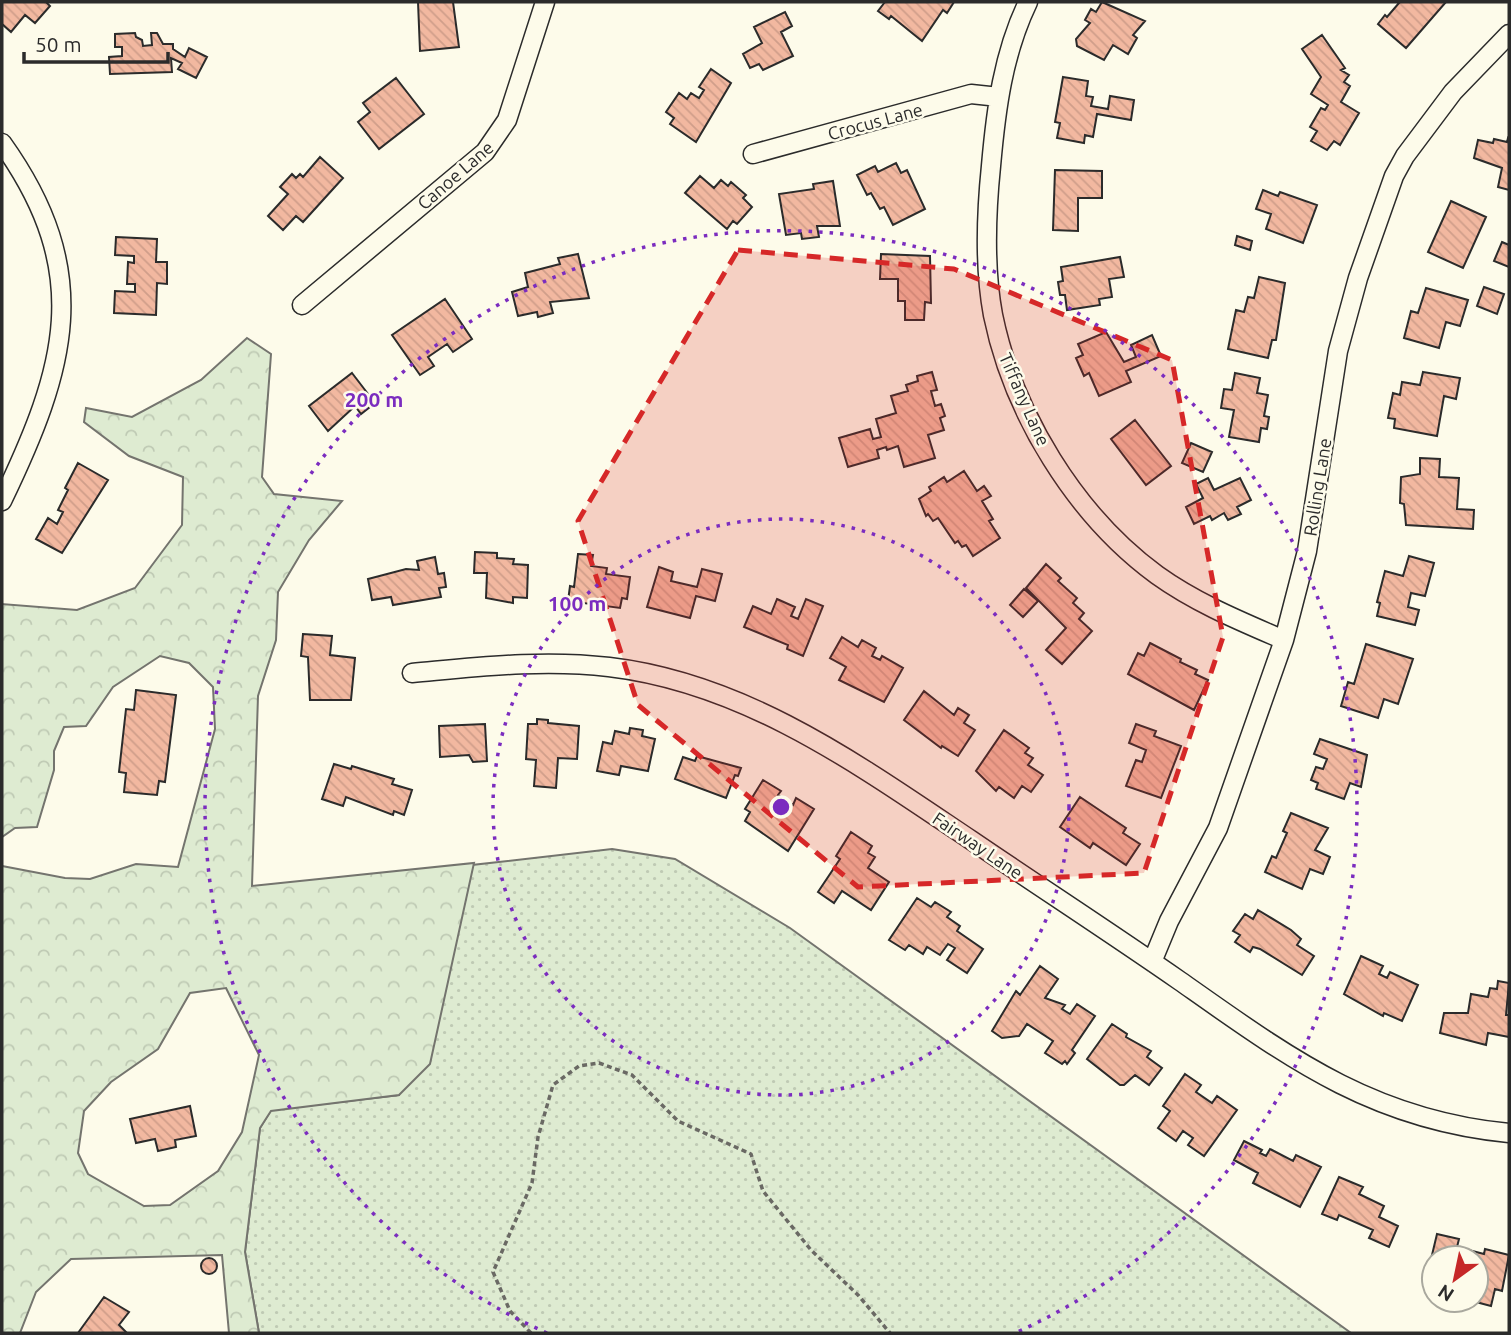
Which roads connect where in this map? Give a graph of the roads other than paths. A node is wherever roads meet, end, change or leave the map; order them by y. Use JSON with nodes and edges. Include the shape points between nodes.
{"nodes":[{"id":1,"x":545,"y":2,"type":"edge"},
{"id":2,"x":1028,"y":2,"type":"edge"},
{"id":3,"x":1509,"y":34,"type":"edge"},
{"id":4,"x":999,"y":97,"type":"junction"},
{"id":5,"x":2,"y":143,"type":"edge"},
{"id":6,"x":753,"y":154,"type":"dead end"},
{"id":7,"x":302,"y":304,"type":"dead end"},
{"id":8,"x":2,"y":501,"type":"edge"},
{"id":9,"x":1284,"y":640,"type":"junction"},
{"id":10,"x":412,"y":673,"type":"dead end"},
{"id":11,"x":1152,"y":962,"type":"junction"},
{"id":12,"x":1509,"y":1133,"type":"edge"}],
"edges":[{"from":1,"to":7,"type":"street","name":"Canoe Lane","via":[[499,135],[485,152]]},
{"from":2,"to":4,"type":"street","name":"Tiffany Lane","via":[[1015,31]]},
{"from":3,"to":9,"type":"street","name":"Rolling Lane","via":[[1453,92],[1394,176],[1338,351],[1307,551]]},
{"from":4,"to":6,"type":"street","name":"Crocus Lane","via":[[971,94]]},
{"from":4,"to":9,"type":"street","name":"Tiffany Lane","via":[[987,216],[990,285],[1000,345],[1032,423],[1077,494],[1156,575],[1193,598]]},
{"from":5,"to":8,"type":"street","via":[[21,169],[50,232],[63,306],[50,384]]},
{"from":9,"to":11,"type":"street","name":"Rolling Lane","via":[[1218,828]]},
{"from":10,"to":11,"type":"street","name":"Fairway Lane","via":[[508,663],[612,667],[739,701],[824,743]]},
{"from":11,"to":12,"type":"street","name":"Fairway Lane","via":[[1307,1069],[1356,1094],[1435,1121]]}]}
